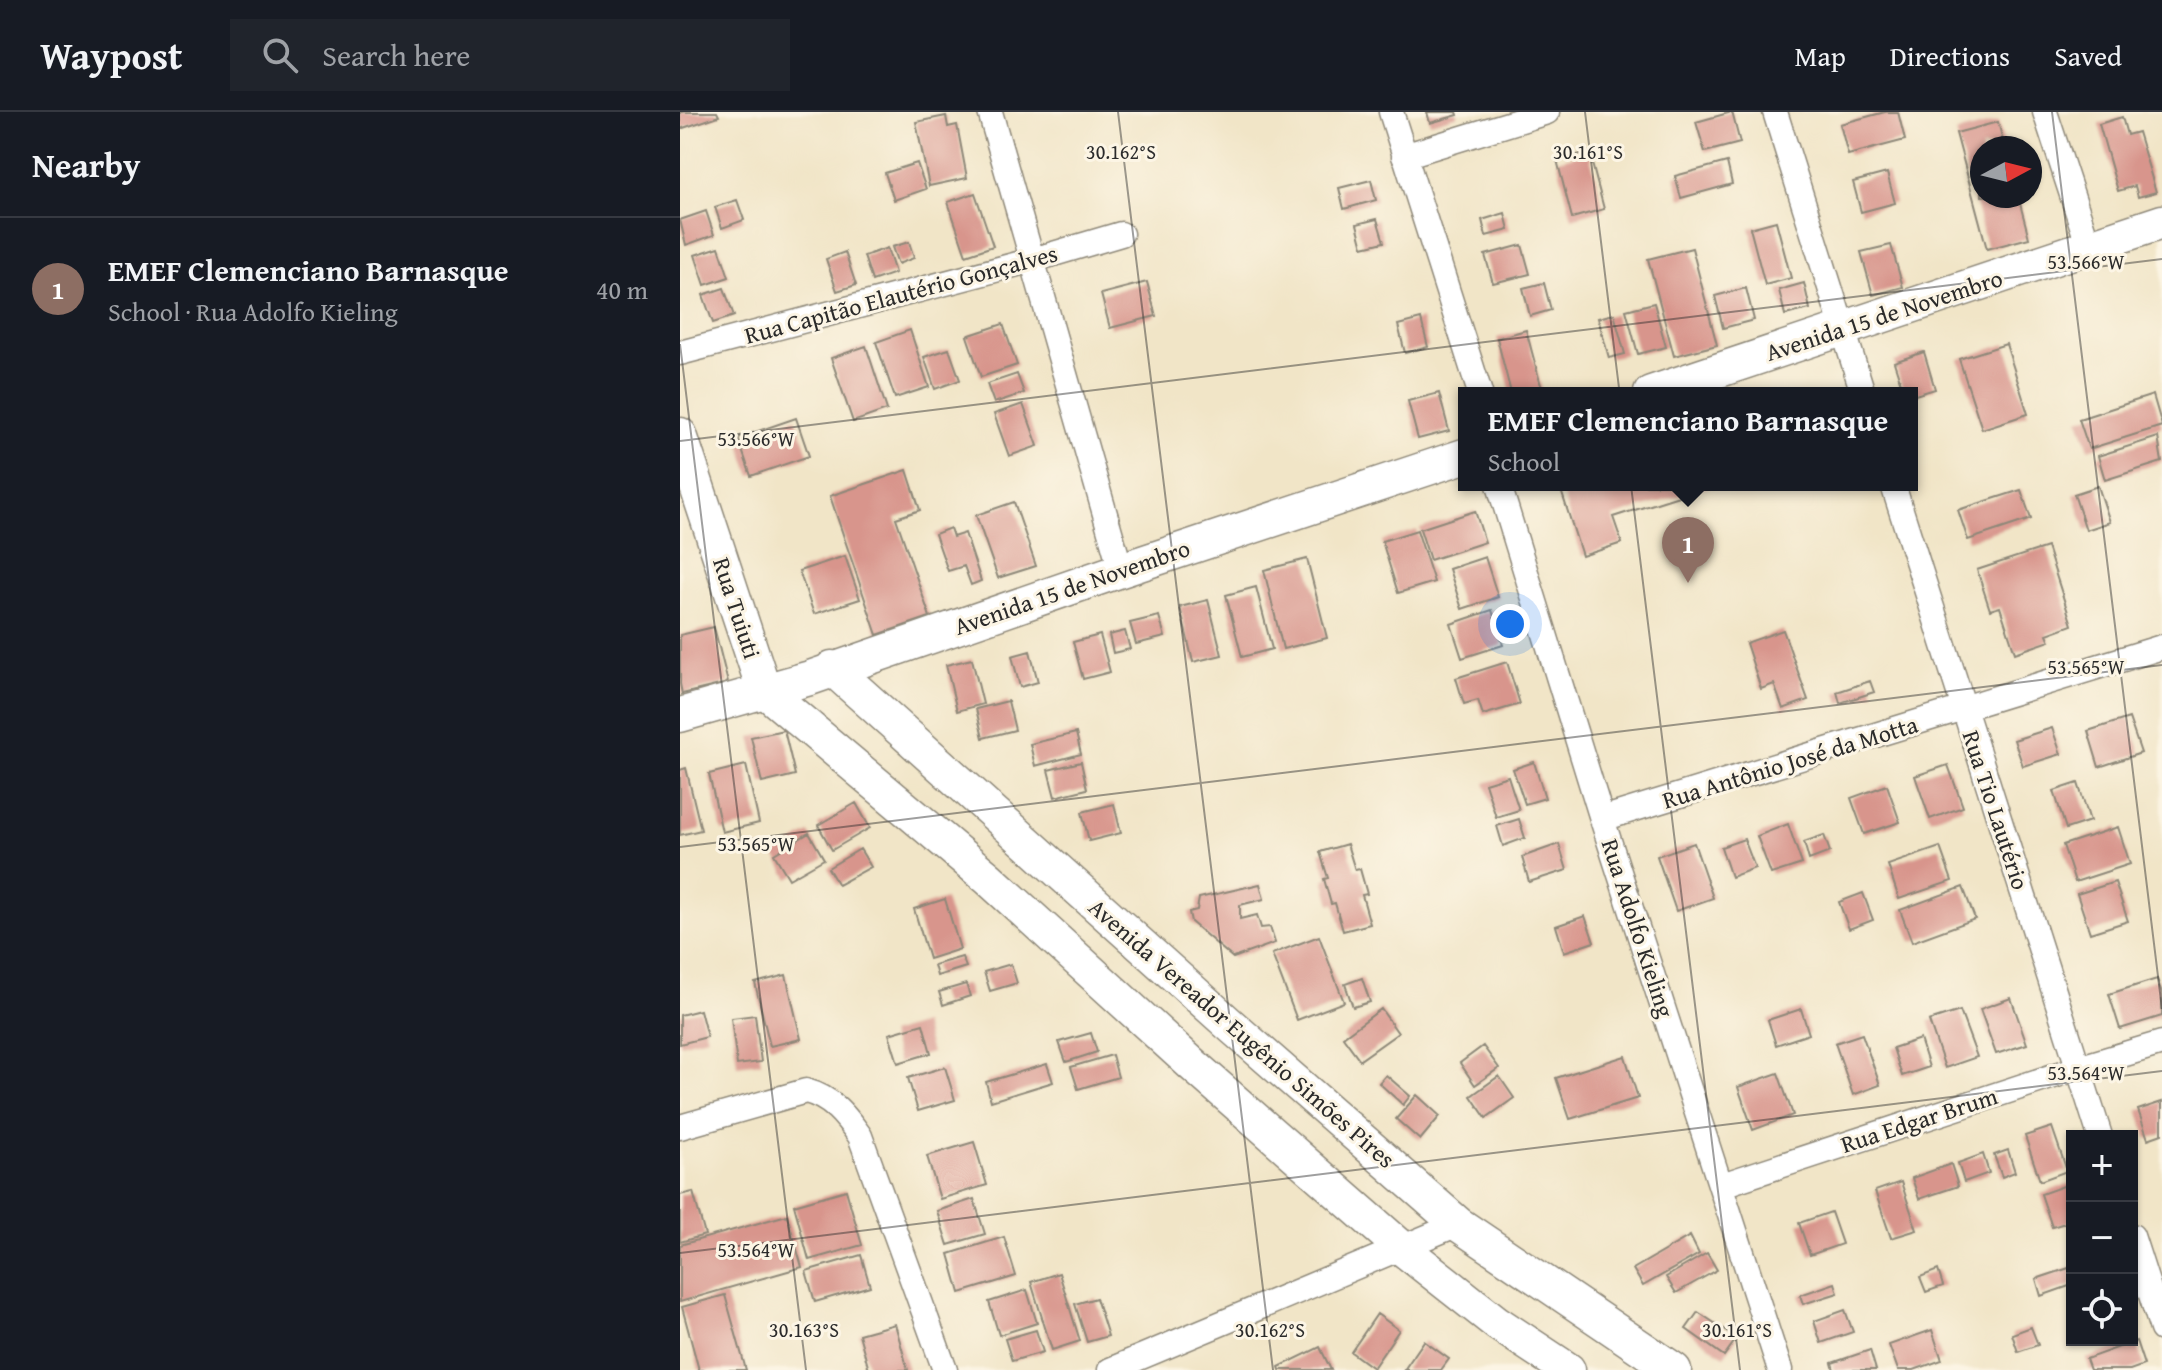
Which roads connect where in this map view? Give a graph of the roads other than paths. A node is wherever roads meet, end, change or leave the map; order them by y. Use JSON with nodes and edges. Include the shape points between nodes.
{"nodes":[{"id":1,"x":990,"y":112,"type":"edge"},
{"id":2,"x":1391,"y":112,"type":"edge"},
{"id":3,"x":1547,"y":112,"type":"edge"},
{"id":4,"x":1775,"y":112,"type":"edge"},
{"id":5,"x":2045,"y":112,"type":"edge"},
{"id":6,"x":1404,"y":156,"type":"junction"},
{"id":7,"x":2162,"y":222,"type":"edge"},
{"id":8,"x":1121,"y":234,"type":"dead end"},
{"id":9,"x":2089,"y":247,"type":"junction"},
{"id":10,"x":1033,"y":260,"type":"junction"},
{"id":11,"x":1843,"y":328,"type":"junction"},
{"id":12,"x":680,"y":353,"type":"edge"},
{"id":13,"x":1478,"y":387,"type":"edge"},
{"id":14,"x":1669,"y":387,"type":"edge"},
{"id":15,"x":1861,"y":387,"type":"edge"},
{"id":16,"x":680,"y":435,"type":"edge"},
{"id":17,"x":1458,"y":458,"type":"edge"},
{"id":18,"x":1501,"y":491,"type":"edge"},
{"id":19,"x":1895,"y":491,"type":"edge"},
{"id":20,"x":1121,"y":570,"type":"junction"},
{"id":21,"x":2162,"y":647,"type":"edge"},
{"id":22,"x":832,"y":668,"type":"junction"},
{"id":23,"x":764,"y":690,"type":"junction"},
{"id":24,"x":1964,"y":710,"type":"junction"},
{"id":25,"x":680,"y":715,"type":"edge"},
{"id":26,"x":1602,"y":819,"type":"junction"},
{"id":27,"x":1021,"y":838,"type":"junction"},
{"id":28,"x":988,"y":878,"type":"junction"},
{"id":29,"x":1229,"y":1024,"type":"junction"},
{"id":30,"x":2162,"y":1043,"type":"edge"},
{"id":31,"x":1193,"y":1065,"type":"junction"},
{"id":32,"x":2078,"y":1068,"type":"junction"},
{"id":33,"x":680,"y":1127,"type":"edge"},
{"id":34,"x":2098,"y":1130,"type":"edge"},
{"id":35,"x":1722,"y":1185,"type":"junction"},
{"id":36,"x":1458,"y":1224,"type":"junction"},
{"id":37,"x":1403,"y":1249,"type":"junction"},
{"id":38,"x":2138,"y":1255,"type":"edge"},
{"id":39,"x":2162,"y":1329,"type":"edge"},
{"id":40,"x":945,"y":1370,"type":"edge"},
{"id":41,"x":1110,"y":1370,"type":"edge"},
{"id":42,"x":1568,"y":1370,"type":"edge"},
{"id":43,"x":1674,"y":1370,"type":"edge"},
{"id":44,"x":1780,"y":1370,"type":"edge"}],
"edges":[{"from":1,"to":10,"type":"street"},
{"from":2,"to":6,"type":"street"},
{"from":3,"to":6,"type":"street"},
{"from":4,"to":11,"type":"street"},
{"from":5,"to":9,"type":"street"},
{"from":6,"to":13,"type":"street"},
{"from":7,"to":9,"type":"street","name":"Avenida 15 de Novembro"},
{"from":8,"to":10,"type":"street","name":"Rua Capitão Elautério Gonçalves"},
{"from":9,"to":11,"type":"street","name":"Avenida 15 de Novembro"},
{"from":10,"to":12,"type":"street","name":"Rua Capitão Elautério Gonçalves"},
{"from":10,"to":20,"type":"street"},
{"from":11,"to":14,"type":"street","name":"Avenida 15 de Novembro"},
{"from":11,"to":15,"type":"street"},
{"from":16,"to":23,"type":"street","name":"Rua Tuiuti"},
{"from":17,"to":20,"type":"street","name":"Avenida 15 de Novembro"},
{"from":18,"to":26,"type":"street","name":"Rua Adolfo Kieling"},
{"from":19,"to":24,"type":"street","name":"Rua Tio Lautério"},
{"from":20,"to":22,"type":"street","name":"Avenida 15 de Novembro"},
{"from":21,"to":24,"type":"street","name":"Rua Antônio José da Motta"},
{"from":22,"to":23,"type":"street","name":"Avenida 15 de Novembro"},
{"from":22,"to":27,"type":"street","name":"Avenida Vereador Eugênio Simões Pires"},
{"from":23,"to":25,"type":"street","name":"Avenida 15 de Novembro"},
{"from":23,"to":28,"type":"street"},
{"from":24,"to":26,"type":"street","name":"Rua Antônio José da Motta"},
{"from":24,"to":32,"type":"street","name":"Rua Tio Lautério"},
{"from":26,"to":35,"type":"street","name":"Rua Adolfo Kieling"},
{"from":27,"to":28,"type":"street"},
{"from":27,"to":29,"type":"street","name":"Avenida Vereador Eugênio Simões Pires"},
{"from":28,"to":31,"type":"street"},
{"from":29,"to":31,"type":"street"},
{"from":29,"to":36,"type":"street","name":"Avenida Vereador Eugênio Simões Pires"},
{"from":30,"to":32,"type":"street","name":"Rua Edgar Brum"},
{"from":31,"to":37,"type":"street"},
{"from":32,"to":34,"type":"street","name":"Rua Tio Lautério"},
{"from":32,"to":35,"type":"street","name":"Rua Edgar Brum"},
{"from":33,"to":40,"type":"street","via":[[806,1091],[824,1096],[845,1115],[860,1136]]},
{"from":35,"to":44,"type":"street","name":"Rua Adolfo Kieling"},
{"from":36,"to":37,"type":"street"},
{"from":36,"to":43,"type":"street","name":"Avenida Vereador Eugênio Simões Pires"},
{"from":37,"to":41,"type":"street"},
{"from":37,"to":42,"type":"street","via":[[1497,1323]]},
{"from":38,"to":39,"type":"street"}]}
